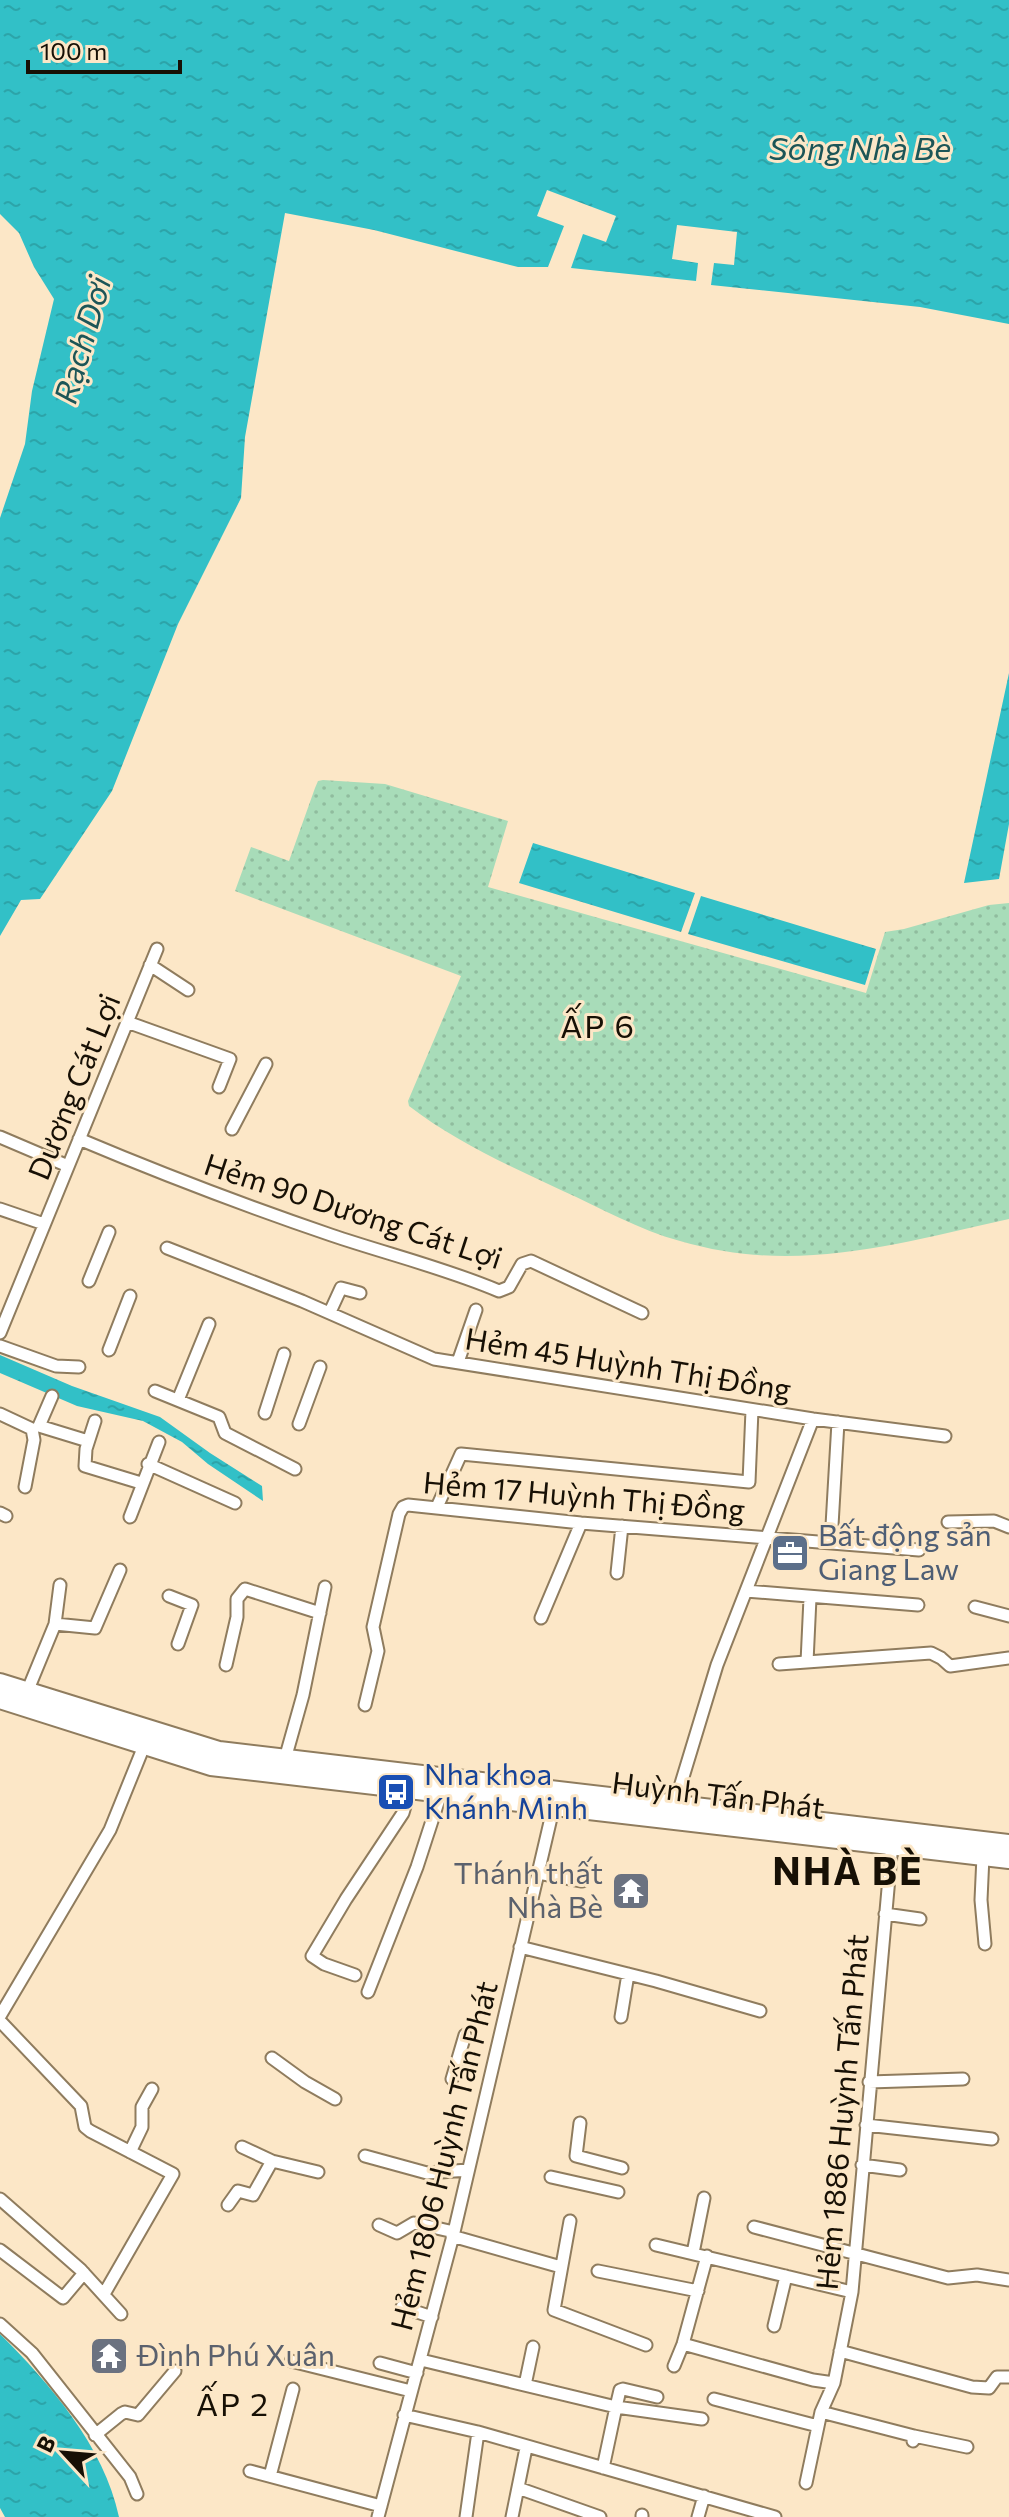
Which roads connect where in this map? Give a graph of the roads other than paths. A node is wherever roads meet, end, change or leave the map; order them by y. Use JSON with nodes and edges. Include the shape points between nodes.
{"nodes":[{"id":1,"x":157,"y":949,"type":"dead end"},
{"id":2,"x":150,"y":965,"type":"junction"},
{"id":3,"x":188,"y":990,"type":"dead end"},
{"id":4,"x":127,"y":1022,"type":"junction"},
{"id":5,"x":266,"y":1064,"type":"dead end"},
{"id":6,"x":219,"y":1087,"type":"dead end"},
{"id":7,"x":232,"y":1129,"type":"dead end"},
{"id":8,"x":0,"y":1137,"type":"edge"},
{"id":9,"x":79,"y":1139,"type":"junction"},
{"id":10,"x":68,"y":1166,"type":"junction"},
{"id":11,"x":0,"y":1209,"type":"edge"},
{"id":12,"x":44,"y":1224,"type":"junction"},
{"id":13,"x":109,"y":1232,"type":"dead end"},
{"id":14,"x":167,"y":1248,"type":"dead end"},
{"id":15,"x":89,"y":1281,"type":"dead end"},
{"id":16,"x":360,"y":1293,"type":"dead end"},
{"id":17,"x":130,"y":1296,"type":"dead end"},
{"id":18,"x":4,"y":1309,"type":"edge"},
{"id":19,"x":476,"y":1310,"type":"dead end"},
{"id":20,"x":330,"y":1312,"type":"junction"},
{"id":21,"x":642,"y":1313,"type":"dead end"},
{"id":22,"x":209,"y":1324,"type":"dead end"},
{"id":23,"x":0,"y":1333,"type":"edge"},
{"id":24,"x":0,"y":1346,"type":"edge"},
{"id":25,"x":109,"y":1350,"type":"dead end"},
{"id":26,"x":284,"y":1354,"type":"dead end"},
{"id":27,"x":458,"y":1362,"type":"junction"},
{"id":28,"x":79,"y":1367,"type":"dead end"},
{"id":29,"x":320,"y":1367,"type":"dead end"},
{"id":30,"x":155,"y":1391,"type":"dead end"},
{"id":31,"x":52,"y":1396,"type":"dead end"},
{"id":32,"x":178,"y":1400,"type":"junction"},
{"id":33,"x":752,"y":1410,"type":"junction"},
{"id":34,"x":265,"y":1413,"type":"dead end"},
{"id":35,"x":0,"y":1414,"type":"edge"},
{"id":36,"x":813,"y":1419,"type":"junction"},
{"id":37,"x":95,"y":1421,"type":"dead end"},
{"id":38,"x":838,"y":1422,"type":"junction"},
{"id":39,"x":299,"y":1424,"type":"dead end"},
{"id":40,"x":945,"y":1436,"type":"dead end"},
{"id":41,"x":88,"y":1441,"type":"junction"},
{"id":42,"x":159,"y":1442,"type":"dead end"},
{"id":43,"x":148,"y":1464,"type":"junction"},
{"id":44,"x":295,"y":1469,"type":"dead end"},
{"id":45,"x":141,"y":1483,"type":"junction"},
{"id":46,"x":25,"y":1487,"type":"dead end"},
{"id":47,"x":235,"y":1503,"type":"dead end"},
{"id":48,"x":437,"y":1507,"type":"junction"},
{"id":49,"x":130,"y":1517,"type":"dead end"},
{"id":50,"x":948,"y":1522,"type":"dead end"},
{"id":51,"x":581,"y":1523,"type":"junction"},
{"id":52,"x":622,"y":1526,"type":"junction"},
{"id":53,"x":1009,"y":1527,"type":"edge"},
{"id":54,"x":767,"y":1538,"type":"junction"},
{"id":55,"x":831,"y":1543,"type":"junction"},
{"id":56,"x":919,"y":1550,"type":"dead end"},
{"id":57,"x":120,"y":1570,"type":"dead end"},
{"id":58,"x":617,"y":1573,"type":"dead end"},
{"id":59,"x":60,"y":1585,"type":"dead end"},
{"id":60,"x":325,"y":1587,"type":"dead end"},
{"id":61,"x":746,"y":1591,"type":"junction"},
{"id":62,"x":169,"y":1596,"type":"dead end"},
{"id":63,"x":810,"y":1598,"type":"junction"},
{"id":64,"x":918,"y":1605,"type":"dead end"},
{"id":65,"x":975,"y":1607,"type":"dead end"},
{"id":66,"x":320,"y":1613,"type":"junction"},
{"id":67,"x":1009,"y":1616,"type":"edge"},
{"id":68,"x":541,"y":1618,"type":"dead end"},
{"id":69,"x":55,"y":1624,"type":"junction"},
{"id":70,"x":178,"y":1644,"type":"dead end"},
{"id":71,"x":1009,"y":1658,"type":"edge"},
{"id":72,"x":807,"y":1662,"type":"junction"},
{"id":73,"x":779,"y":1664,"type":"dead end"},
{"id":74,"x":226,"y":1665,"type":"dead end"},
{"id":75,"x":0,"y":1683,"type":"edge"},
{"id":76,"x":27,"y":1692,"type":"junction"},
{"id":77,"x":0,"y":1699,"type":"edge"},
{"id":78,"x":365,"y":1705,"type":"dead end"},
{"id":79,"x":147,"y":1738,"type":"junction"},
{"id":80,"x":285,"y":1759,"type":"junction"},
{"id":81,"x":410,"y":1789,"type":"junction"},
{"id":82,"x":441,"y":1793,"type":"junction"},
{"id":83,"x":554,"y":1805,"type":"junction"},
{"id":84,"x":672,"y":1812,"type":"junction"},
{"id":85,"x":892,"y":1844,"type":"junction"},
{"id":86,"x":1009,"y":1844,"type":"edge"},
{"id":87,"x":983,"y":1856,"type":"junction"},
{"id":88,"x":1009,"y":1859,"type":"edge"},
{"id":89,"x":538,"y":1873,"type":"junction"},
{"id":90,"x":582,"y":1881,"type":"dead end"},
{"id":91,"x":885,"y":1914,"type":"junction"},
{"id":92,"x":920,"y":1919,"type":"dead end"},
{"id":93,"x":985,"y":1944,"type":"dead end"},
{"id":94,"x":520,"y":1947,"type":"junction"},
{"id":95,"x":628,"y":1974,"type":"junction"},
{"id":96,"x":355,"y":1975,"type":"dead end"},
{"id":97,"x":368,"y":1992,"type":"dead end"},
{"id":98,"x":760,"y":2011,"type":"dead end"},
{"id":99,"x":621,"y":2017,"type":"dead end"},
{"id":100,"x":0,"y":2019,"type":"edge"},
{"id":101,"x":465,"y":2035,"type":"dead end"},
{"id":102,"x":272,"y":2058,"type":"dead end"},
{"id":103,"x":452,"y":2079,"type":"dead end"},
{"id":104,"x":963,"y":2079,"type":"dead end"},
{"id":105,"x":869,"y":2082,"type":"junction"},
{"id":106,"x":152,"y":2089,"type":"dead end"},
{"id":107,"x":335,"y":2099,"type":"dead end"},
{"id":108,"x":580,"y":2123,"type":"dead end"},
{"id":109,"x":866,"y":2125,"type":"junction"},
{"id":110,"x":992,"y":2139,"type":"dead end"},
{"id":111,"x":242,"y":2147,"type":"dead end"},
{"id":112,"x":130,"y":2152,"type":"junction"},
{"id":113,"x":365,"y":2156,"type":"dead end"},
{"id":114,"x":272,"y":2161,"type":"junction"},
{"id":115,"x":862,"y":2165,"type":"junction"},
{"id":116,"x":622,"y":2168,"type":"dead end"},
{"id":117,"x":468,"y":2170,"type":"junction"},
{"id":118,"x":900,"y":2170,"type":"dead end"},
{"id":119,"x":318,"y":2172,"type":"dead end"},
{"id":120,"x":551,"y":2177,"type":"dead end"},
{"id":121,"x":618,"y":2192,"type":"dead end"},
{"id":122,"x":704,"y":2198,"type":"dead end"},
{"id":123,"x":2,"y":2205,"type":"edge"},
{"id":124,"x":228,"y":2205,"type":"dead end"},
{"id":125,"x":570,"y":2221,"type":"dead end"},
{"id":126,"x":379,"y":2225,"type":"dead end"},
{"id":127,"x":754,"y":2227,"type":"dead end"},
{"id":128,"x":453,"y":2234,"type":"junction"},
{"id":129,"x":656,"y":2245,"type":"dead end"},
{"id":130,"x":0,"y":2250,"type":"edge"},
{"id":131,"x":693,"y":2253,"type":"junction"},
{"id":132,"x":855,"y":2253,"type":"junction"},
{"id":133,"x":707,"y":2256,"type":"junction"},
{"id":134,"x":561,"y":2267,"type":"junction"},
{"id":135,"x":598,"y":2271,"type":"dead end"},
{"id":136,"x":84,"y":2273,"type":"junction"},
{"id":137,"x":786,"y":2276,"type":"junction"},
{"id":138,"x":1009,"y":2280,"type":"edge"},
{"id":139,"x":698,"y":2291,"type":"junction"},
{"id":140,"x":852,"y":2292,"type":"junction"},
{"id":141,"x":104,"y":2294,"type":"junction"},
{"id":142,"x":402,"y":2307,"type":"dead end"},
{"id":143,"x":121,"y":2314,"type":"dead end"},
{"id":144,"x":432,"y":2317,"type":"junction"},
{"id":145,"x":0,"y":2324,"type":"edge"},
{"id":146,"x":774,"y":2326,"type":"dead end"},
{"id":147,"x":683,"y":2344,"type":"junction"},
{"id":148,"x":646,"y":2345,"type":"dead end"},
{"id":149,"x":533,"y":2347,"type":"dead end"},
{"id":150,"x":840,"y":2351,"type":"junction"},
{"id":151,"x":421,"y":2360,"type":"junction"},
{"id":152,"x":291,"y":2361,"type":"dead end"},
{"id":153,"x":380,"y":2363,"type":"dead end"},
{"id":154,"x":674,"y":2366,"type":"dead end"},
{"id":155,"x":175,"y":2371,"type":"dead end"},
{"id":156,"x":417,"y":2373,"type":"junction"},
{"id":157,"x":1009,"y":2377,"type":"edge"},
{"id":158,"x":834,"y":2383,"type":"junction"},
{"id":159,"x":525,"y":2385,"type":"junction"},
{"id":160,"x":293,"y":2389,"type":"dead end"},
{"id":161,"x":411,"y":2391,"type":"junction"},
{"id":162,"x":657,"y":2397,"type":"dead end"},
{"id":163,"x":714,"y":2399,"type":"dead end"},
{"id":164,"x":616,"y":2407,"type":"junction"},
{"id":165,"x":821,"y":2412,"type":"junction"},
{"id":166,"x":404,"y":2415,"type":"junction"},
{"id":167,"x":702,"y":2419,"type":"dead end"},
{"id":168,"x":818,"y":2426,"type":"junction"},
{"id":169,"x":478,"y":2432,"type":"junction"},
{"id":170,"x":95,"y":2435,"type":"junction"},
{"id":171,"x":967,"y":2447,"type":"dead end"},
{"id":172,"x":526,"y":2448,"type":"junction"},
{"id":173,"x":603,"y":2468,"type":"junction"},
{"id":174,"x":250,"y":2471,"type":"dead end"},
{"id":175,"x":270,"y":2476,"type":"junction"},
{"id":176,"x":806,"y":2483,"type":"dead end"},
{"id":177,"x":518,"y":2488,"type":"junction"},
{"id":178,"x":137,"y":2494,"type":"dead end"},
{"id":179,"x":704,"y":2496,"type":"junction"},
{"id":180,"x":380,"y":2512,"type":"edge"},
{"id":181,"x":747,"y":2513,"type":"edge"},
{"id":182,"x":466,"y":2517,"type":"edge"},
{"id":183,"x":512,"y":2517,"type":"edge"},
{"id":184,"x":600,"y":2517,"type":"edge"},
{"id":185,"x":698,"y":2517,"type":"edge"},
{"id":186,"x":775,"y":2517,"type":"edge"}],
"edges":[{"from":1,"to":2,"type":"street","name":"Dương Cát Lợi"},
{"from":2,"to":3,"type":"street"},
{"from":2,"to":4,"type":"street","name":"Dương Cát Lợi"},
{"from":4,"to":6,"type":"street","via":[[230,1059]]},
{"from":4,"to":9,"type":"street","name":"Dương Cát Lợi"},
{"from":5,"to":7,"type":"street"},
{"from":8,"to":10,"type":"street"},
{"from":9,"to":10,"type":"street","name":"Dương Cát Lợi"},
{"from":9,"to":21,"type":"street","name":"Hẻm 90 Dương Cát Lợi","via":[[238,1203],[499,1291],[531,1261]]},
{"from":10,"to":12,"type":"street","name":"Dương Cát Lợi"},
{"from":11,"to":12,"type":"street"},
{"from":12,"to":18,"type":"street","name":"Dương Cát Lợi"},
{"from":13,"to":15,"type":"street"},
{"from":14,"to":20,"type":"street","name":"Hẻm 45 Huỳnh Thị Đồng"},
{"from":16,"to":20,"type":"street","via":[[341,1288]]},
{"from":17,"to":25,"type":"street"},
{"from":18,"to":23,"type":"street","name":"Dương Cát Lợi"},
{"from":19,"to":27,"type":"street"},
{"from":20,"to":27,"type":"street","name":"Hẻm 45 Huỳnh Thị Đồng","via":[[434,1359]]},
{"from":22,"to":32,"type":"street"},
{"from":24,"to":28,"type":"street","via":[[56,1366]]},
{"from":26,"to":34,"type":"street"},
{"from":27,"to":33,"type":"street","name":"Hẻm 45 Huỳnh Thị Đồng"},
{"from":29,"to":39,"type":"street"},
{"from":30,"to":32,"type":"street"},
{"from":31,"to":41,"type":"street","via":[[39,1426]]},
{"from":32,"to":44,"type":"street","via":[[219,1417],[225,1433]]},
{"from":33,"to":36,"type":"street","name":"Hẻm 45 Huỳnh Thị Đồng"},
{"from":33,"to":48,"type":"street","via":[[749,1482],[461,1454]]},
{"from":35,"to":46,"type":"street","via":[[29,1426],[33,1433]]},
{"from":36,"to":38,"type":"street","name":"Hẻm 45 Huỳnh Thị Đồng"},
{"from":36,"to":54,"type":"street"},
{"from":37,"to":41,"type":"street"},
{"from":38,"to":40,"type":"street","name":"Hẻm 45 Huỳnh Thị Đồng"},
{"from":38,"to":55,"type":"street"},
{"from":41,"to":45,"type":"street","via":[[85,1466]]},
{"from":42,"to":43,"type":"street"},
{"from":43,"to":45,"type":"street"},
{"from":43,"to":47,"type":"street"},
{"from":45,"to":49,"type":"street"},
{"from":48,"to":51,"type":"street","name":"Hẻm 17 Huỳnh Thị Đồng"},
{"from":48,"to":78,"type":"street","name":"Hẻm 17 Huỳnh Thị Đồng","via":[[403,1507],[399,1514],[373,1627],[378,1651]]},
{"from":50,"to":53,"type":"street","via":[[994,1521]]},
{"from":51,"to":52,"type":"street","name":"Hẻm 17 Huỳnh Thị Đồng"},
{"from":51,"to":68,"type":"street"},
{"from":52,"to":54,"type":"street","name":"Hẻm 17 Huỳnh Thị Đồng"},
{"from":52,"to":58,"type":"street"},
{"from":54,"to":55,"type":"street","name":"Hẻm 17 Huỳnh Thị Đồng"},
{"from":54,"to":61,"type":"street"},
{"from":55,"to":56,"type":"street","name":"Hẻm 17 Huỳnh Thị Đồng"},
{"from":57,"to":69,"type":"street","via":[[95,1628]]},
{"from":59,"to":69,"type":"street"},
{"from":60,"to":66,"type":"street"},
{"from":61,"to":63,"type":"street"},
{"from":61,"to":84,"type":"street"},
{"from":62,"to":70,"type":"street","via":[[192,1605]]},
{"from":63,"to":64,"type":"street"},
{"from":63,"to":72,"type":"street"},
{"from":65,"to":67,"type":"street"},
{"from":66,"to":74,"type":"street","via":[[245,1589],[237,1599]]},
{"from":66,"to":80,"type":"street"},
{"from":69,"to":76,"type":"street"},
{"from":71,"to":72,"type":"street","via":[[961,1666],[950,1666],[931,1653]]},
{"from":72,"to":73,"type":"street"},
{"from":75,"to":76,"type":"main road","name":"Huỳnh Tấn Phát"},
{"from":76,"to":79,"type":"main road","name":"Huỳnh Tấn Phát"},
{"from":77,"to":79,"type":"main road","name":"Huỳnh Tấn Phát"},
{"from":79,"to":80,"type":"main road","name":"Huỳnh Tấn Phát"},
{"from":79,"to":81,"type":"main road","name":"Huỳnh Tấn Phát","via":[[211,1766]]},
{"from":79,"to":100,"type":"street","via":[[110,1830]]},
{"from":80,"to":84,"type":"main road","name":"Huỳnh Tấn Phát"},
{"from":81,"to":82,"type":"main road","name":"Huỳnh Tấn Phát"},
{"from":81,"to":96,"type":"street","via":[[403,1813],[312,1956]]},
{"from":82,"to":83,"type":"main road","name":"Huỳnh Tấn Phát"},
{"from":82,"to":97,"type":"street"},
{"from":83,"to":84,"type":"main road","name":"Huỳnh Tấn Phát"},
{"from":83,"to":89,"type":"street","name":"Hẻm 1806 Huỳnh Tấn Phát"},
{"from":84,"to":85,"type":"main road","name":"Huỳnh Tấn Phát"},
{"from":84,"to":86,"type":"main road","name":"Huỳnh Tấn Phát"},
{"from":85,"to":87,"type":"main road","name":"Huỳnh Tấn Phát"},
{"from":85,"to":91,"type":"street","name":"Hẻm 1886 Huỳnh Tấn Phát"},
{"from":87,"to":88,"type":"main road","name":"Huỳnh Tấn Phát"},
{"from":87,"to":93,"type":"street"},
{"from":89,"to":90,"type":"street"},
{"from":89,"to":94,"type":"street","name":"Hẻm 1806 Huỳnh Tấn Phát"},
{"from":91,"to":92,"type":"street"},
{"from":91,"to":105,"type":"street","name":"Hẻm 1886 Huỳnh Tấn Phát"},
{"from":94,"to":95,"type":"street"},
{"from":94,"to":117,"type":"street","name":"Hẻm 1806 Huỳnh Tấn Phát"},
{"from":95,"to":98,"type":"street"},
{"from":95,"to":99,"type":"street"},
{"from":100,"to":112,"type":"street","via":[[81,2106],[85,2127]]},
{"from":101,"to":103,"type":"street"},
{"from":102,"to":107,"type":"street"},
{"from":104,"to":105,"type":"street"},
{"from":105,"to":109,"type":"street","name":"Hẻm 1886 Huỳnh Tấn Phát"},
{"from":106,"to":112,"type":"street"},
{"from":108,"to":116,"type":"street","via":[[576,2156]]},
{"from":109,"to":110,"type":"street"},
{"from":109,"to":115,"type":"street","name":"Hẻm 1886 Huỳnh Tấn Phát"},
{"from":111,"to":114,"type":"street"},
{"from":112,"to":141,"type":"street","via":[[173,2174]]},
{"from":113,"to":117,"type":"street","via":[[427,2173]]},
{"from":114,"to":119,"type":"street"},
{"from":114,"to":124,"type":"street","via":[[253,2195],[238,2191]]},
{"from":115,"to":118,"type":"street"},
{"from":115,"to":132,"type":"street","name":"Hẻm 1886 Huỳnh Tấn Phát"},
{"from":117,"to":128,"type":"street","name":"Hẻm 1806 Huỳnh Tấn Phát"},
{"from":120,"to":121,"type":"street"},
{"from":122,"to":131,"type":"street"},
{"from":123,"to":136,"type":"street"},
{"from":125,"to":134,"type":"street"},
{"from":126,"to":128,"type":"street","via":[[397,2233],[414,2223]]},
{"from":127,"to":132,"type":"street"},
{"from":128,"to":134,"type":"street"},
{"from":128,"to":144,"type":"street","name":"Hẻm 1806 Huỳnh Tấn Phát"},
{"from":129,"to":131,"type":"street"},
{"from":130,"to":136,"type":"street","via":[[63,2298]]},
{"from":131,"to":133,"type":"street"},
{"from":132,"to":138,"type":"street","via":[[948,2278]]},
{"from":132,"to":140,"type":"street","name":"Hẻm 1886 Huỳnh Tấn Phát"},
{"from":133,"to":137,"type":"street"},
{"from":133,"to":139,"type":"street"},
{"from":134,"to":148,"type":"street","via":[[556,2312]]},
{"from":135,"to":139,"type":"street"},
{"from":136,"to":141,"type":"street"},
{"from":137,"to":140,"type":"street"},
{"from":137,"to":146,"type":"street"},
{"from":139,"to":147,"type":"street"},
{"from":140,"to":150,"type":"street","name":"Hẻm 1886 Huỳnh Tấn Phát"},
{"from":141,"to":143,"type":"street"},
{"from":142,"to":144,"type":"street"},
{"from":144,"to":151,"type":"street","name":"Hẻm 1806 Huỳnh Tấn Phát"},
{"from":145,"to":170,"type":"street","via":[[32,2353]]},
{"from":147,"to":154,"type":"street"},
{"from":147,"to":158,"type":"street"},
{"from":149,"to":159,"type":"street"},
{"from":150,"to":157,"type":"street","via":[[972,2387],[989,2388],[997,2377]]},
{"from":150,"to":158,"type":"street","name":"Hẻm 1886 Huỳnh Tấn Phát"},
{"from":151,"to":156,"type":"street","name":"Hẻm 1806 Huỳnh Tấn Phát"},
{"from":151,"to":159,"type":"street"},
{"from":152,"to":161,"type":"street"},
{"from":153,"to":156,"type":"street"},
{"from":155,"to":170,"type":"street","via":[[138,2415],[125,2412]]},
{"from":156,"to":161,"type":"street","name":"Hẻm 1806 Huỳnh Tấn Phát"},
{"from":158,"to":165,"type":"street","name":"Hẻm 1886 Huỳnh Tấn Phát"},
{"from":159,"to":164,"type":"street"},
{"from":160,"to":175,"type":"street"},
{"from":161,"to":166,"type":"street","name":"Hẻm 1806 Huỳnh Tấn Phát"},
{"from":162,"to":164,"type":"street","via":[[623,2389]]},
{"from":163,"to":168,"type":"street"},
{"from":164,"to":167,"type":"street"},
{"from":164,"to":173,"type":"street"},
{"from":165,"to":168,"type":"street","name":"Hẻm 1886 Huỳnh Tấn Phát"},
{"from":165,"to":171,"type":"street"},
{"from":166,"to":169,"type":"street"},
{"from":166,"to":180,"type":"street","name":"Hẻm 1806 Huỳnh Tấn Phát"},
{"from":168,"to":176,"type":"street","name":"Hẻm 1886 Huỳnh Tấn Phát"},
{"from":169,"to":172,"type":"street"},
{"from":169,"to":182,"type":"street"},
{"from":170,"to":178,"type":"street","via":[[130,2477]]},
{"from":172,"to":173,"type":"street"},
{"from":172,"to":177,"type":"street"},
{"from":173,"to":179,"type":"street"},
{"from":174,"to":175,"type":"street"},
{"from":175,"to":180,"type":"street"},
{"from":177,"to":183,"type":"street"},
{"from":177,"to":184,"type":"street"},
{"from":179,"to":181,"type":"street"},
{"from":179,"to":185,"type":"street"},
{"from":181,"to":186,"type":"street"}]}
